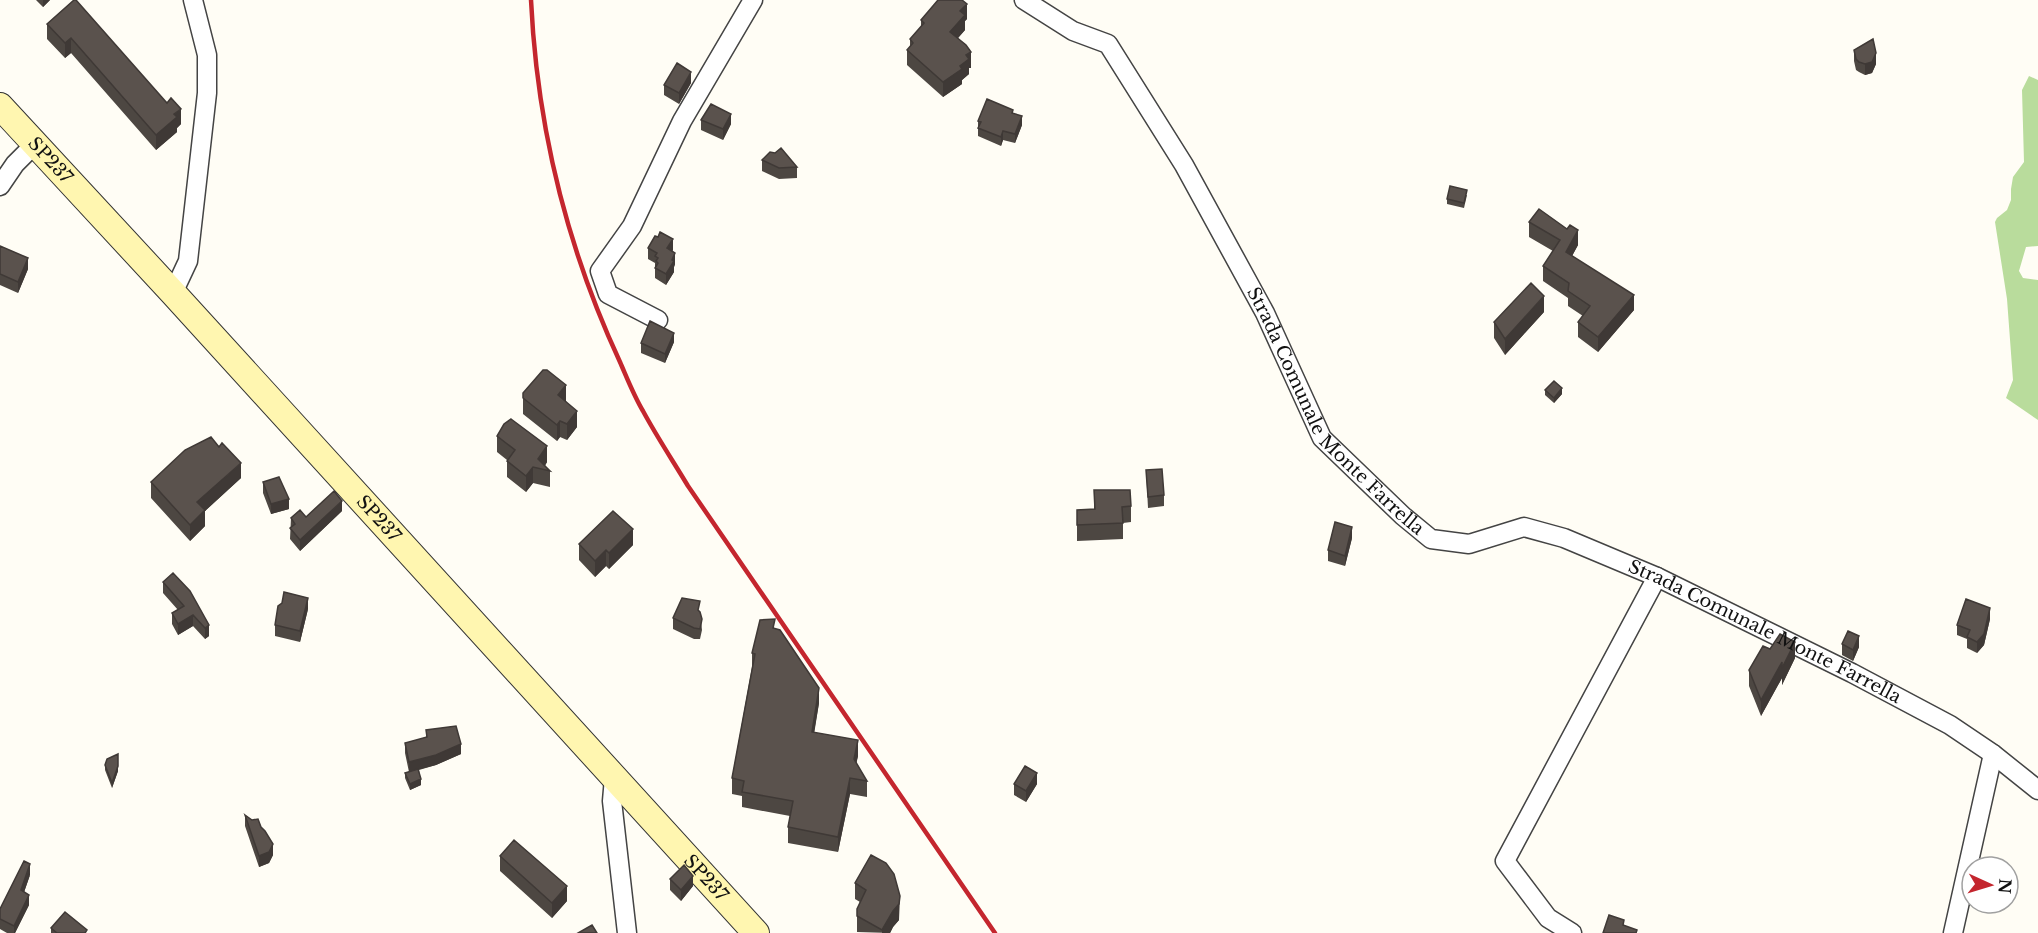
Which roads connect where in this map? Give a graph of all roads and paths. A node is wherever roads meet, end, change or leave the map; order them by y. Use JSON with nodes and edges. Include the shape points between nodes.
{"nodes":[{"id":1,"x":193,"y":0,"type":"edge"},
{"id":2,"x":753,"y":0,"type":"edge"},
{"id":3,"x":1024,"y":0,"type":"edge"},
{"id":4,"x":0,"y":106,"type":"edge"},
{"id":5,"x":35,"y":144,"type":"junction"},
{"id":6,"x":0,"y":186,"type":"edge"},
{"id":7,"x":173,"y":293,"type":"junction"},
{"id":8,"x":658,"y":320,"type":"dead end"},
{"id":9,"x":1657,"y":577,"type":"junction"},
{"id":10,"x":1993,"y":754,"type":"junction"},
{"id":11,"x":614,"y":778,"type":"junction"},
{"id":12,"x":2038,"y":790,"type":"edge"},
{"id":13,"x":627,"y":933,"type":"edge"},
{"id":14,"x":756,"y":933,"type":"edge"},
{"id":15,"x":1572,"y":933,"type":"edge"},
{"id":16,"x":1953,"y":933,"type":"edge"}],
"edges":[{"from":1,"to":7,"type":"street","via":[[207,55],[207,93],[188,261]]},
{"from":2,"to":8,"type":"street","via":[[682,121],[632,226],[600,272],[608,294]]},
{"from":3,"to":9,"type":"street","name":"Strada Comunale Monte Farrella","via":[[1073,31],[1108,44],[1185,165],[1265,313],[1322,438],[1403,516],[1431,539],[1469,544],[1524,527],[1564,538]]},
{"from":4,"to":5,"type":"main road","name":"SP237","number":"SP237"},
{"from":5,"to":6,"type":"street"},
{"from":5,"to":7,"type":"main road","name":"SP237","number":"SP237"},
{"from":7,"to":11,"type":"main road","name":"SP237","number":"SP237"},
{"from":9,"to":10,"type":"street","name":"Strada Comunale Monte Farrella","via":[[1852,672],[1950,725]]},
{"from":9,"to":15,"type":"street","via":[[1505,861],[1548,918]]},
{"from":10,"to":12,"type":"street","name":"Strada Comunale Monte Farrella"},
{"from":10,"to":16,"type":"street"},
{"from":11,"to":13,"type":"street","via":[[612,801]]},
{"from":11,"to":14,"type":"main road","name":"SP237","number":"SP237"}]}
